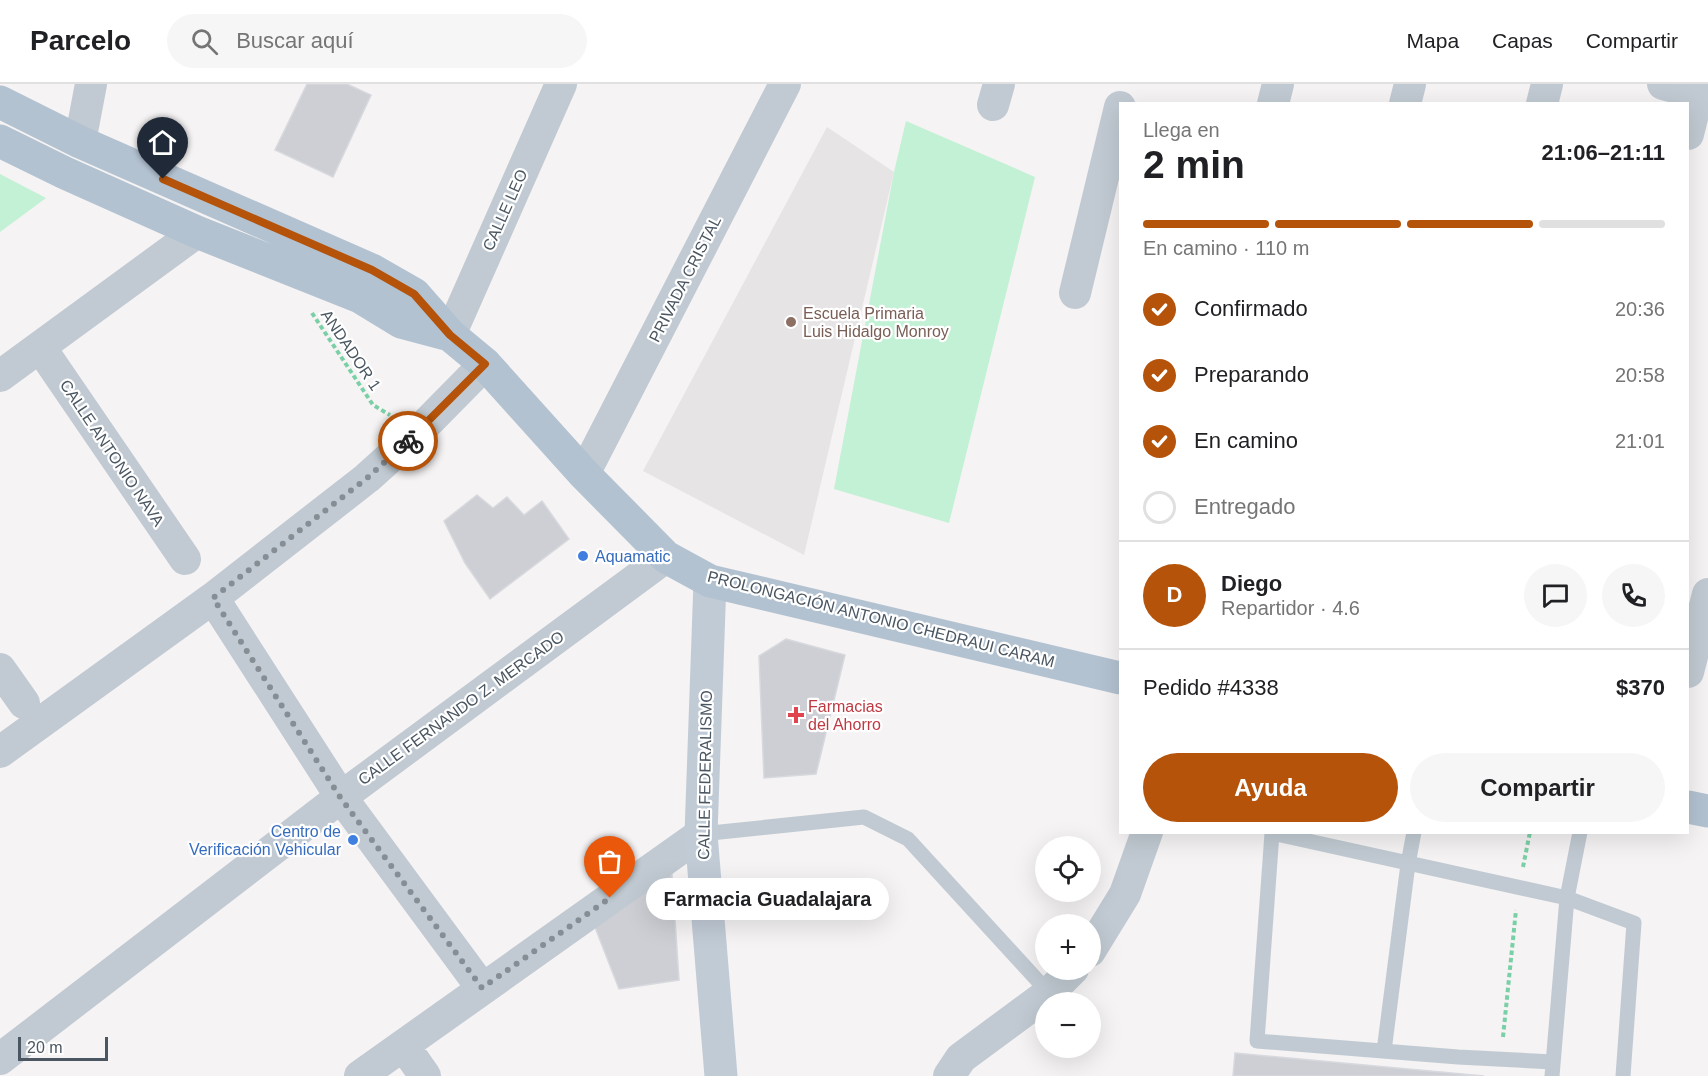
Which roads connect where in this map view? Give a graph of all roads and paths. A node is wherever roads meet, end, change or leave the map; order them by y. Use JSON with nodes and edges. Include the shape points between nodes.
{"nodes":[{"id":1,"x":91,"y":84,"type":"edge"},
{"id":2,"x":561,"y":84,"type":"edge"},
{"id":3,"x":785,"y":84,"type":"edge"},
{"id":4,"x":1126,"y":84,"type":"edge"},
{"id":5,"x":1278,"y":84,"type":"edge"},
{"id":6,"x":1410,"y":84,"type":"edge"},
{"id":7,"x":1547,"y":84,"type":"edge"},
{"id":8,"x":1663,"y":84,"type":"edge"},
{"id":9,"x":1703,"y":95,"type":"edge"},
{"id":10,"x":0,"y":102,"type":"edge"},
{"id":11,"x":1122,"y":102,"type":"edge"},
{"id":12,"x":1274,"y":102,"type":"edge"},
{"id":13,"x":1406,"y":102,"type":"edge"},
{"id":14,"x":1542,"y":102,"type":"edge"},
{"id":15,"x":1119,"y":113,"type":"edge"},
{"id":16,"x":1689,"y":131,"type":"edge"},
{"id":17,"x":0,"y":141,"type":"edge"},
{"id":18,"x":80,"y":142,"type":"junction"},
{"id":19,"x":197,"y":232,"type":"junction"},
{"id":20,"x":1075,"y":293,"type":"dead end"},
{"id":21,"x":311,"y":311,"type":"dead end"},
{"id":22,"x":450,"y":335,"type":"junction"},
{"id":23,"x":40,"y":347,"type":"junction"},
{"id":24,"x":485,"y":364,"type":"junction"},
{"id":25,"x":0,"y":376,"type":"edge"},
{"id":26,"x":418,"y":432,"type":"junction"},
{"id":27,"x":584,"y":474,"type":"junction"},
{"id":28,"x":666,"y":557,"type":"junction"},
{"id":29,"x":185,"y":559,"type":"dead end"},
{"id":30,"x":710,"y":581,"type":"junction"},
{"id":31,"x":1708,"y":594,"type":"edge"},
{"id":32,"x":213,"y":598,"type":"junction"},
{"id":33,"x":1689,"y":668,"type":"edge"},
{"id":34,"x":0,"y":669,"type":"edge"},
{"id":35,"x":1119,"y":678,"type":"edge"},
{"id":36,"x":24,"y":703,"type":"dead end"},
{"id":37,"x":0,"y":752,"type":"edge"},
{"id":38,"x":340,"y":797,"type":"junction"},
{"id":39,"x":1689,"y":807,"type":"edge"},
{"id":40,"x":1708,"y":811,"type":"edge"},
{"id":41,"x":702,"y":834,"type":"junction"},
{"id":42,"x":1146,"y":834,"type":"edge"},
{"id":43,"x":1272,"y":834,"type":"edge"},
{"id":44,"x":1276,"y":834,"type":"edge"},
{"id":45,"x":1414,"y":834,"type":"edge"},
{"id":46,"x":1530,"y":834,"type":"edge"},
{"id":47,"x":1580,"y":834,"type":"edge"},
{"id":48,"x":1408,"y":864,"type":"junction"},
{"id":49,"x":1519,"y":886,"type":"junction"},
{"id":50,"x":1567,"y":898,"type":"junction"},
{"id":51,"x":1101,"y":933,"type":"edge"},
{"id":52,"x":1062,"y":980,"type":"edge"},
{"id":53,"x":482,"y":988,"type":"junction"},
{"id":54,"x":1048,"y":992,"type":"edge"},
{"id":55,"x":1050,"y":992,"type":"edge"},
{"id":56,"x":1035,"y":1003,"type":"edge"},
{"id":57,"x":404,"y":1046,"type":"junction"},
{"id":58,"x":1384,"y":1051,"type":"junction"},
{"id":59,"x":0,"y":1059,"type":"edge"},
{"id":60,"x":1500,"y":1059,"type":"junction"},
{"id":61,"x":1552,"y":1069,"type":"edge"},
{"id":62,"x":360,"y":1076,"type":"edge"},
{"id":63,"x":425,"y":1076,"type":"edge"},
{"id":64,"x":721,"y":1076,"type":"edge"},
{"id":65,"x":949,"y":1076,"type":"edge"},
{"id":66,"x":1623,"y":1076,"type":"edge"}],
"edges":[{"from":1,"to":18,"type":"street"},
{"from":2,"to":22,"type":"street","name":"CALLE LEO"},
{"from":3,"to":27,"type":"street","name":"PRIVADA CRISTAL"},
{"from":4,"to":11,"type":"street"},
{"from":5,"to":12,"type":"street"},
{"from":6,"to":13,"type":"street"},
{"from":7,"to":14,"type":"street"},
{"from":8,"to":9,"type":"street"},
{"from":9,"to":16,"type":"street"},
{"from":10,"to":18,"type":"main road","name":"PROLONGACIÓN ANTONIO CHEDRAUI CARAM"},
{"from":15,"to":20,"type":"street"},
{"from":17,"to":19,"type":"main road"},
{"from":18,"to":22,"type":"main road","name":"PROLONGACIÓN ANTONIO CHEDRAUI CARAM","via":[[372,270],[414,294]]},
{"from":19,"to":22,"type":"main road","via":[[360,297],[401,322]]},
{"from":19,"to":23,"type":"street"},
{"from":21,"to":26,"type":"path","name":"ANDADOR 1","via":[[373,405]]},
{"from":22,"to":24,"type":"main road","name":"PROLONGACIÓN ANTONIO CHEDRAUI CARAM"},
{"from":23,"to":25,"type":"street"},
{"from":23,"to":29,"type":"street","name":"CALLE ANTONIO NAVA"},
{"from":24,"to":26,"type":"street"},
{"from":24,"to":27,"type":"main road","name":"PROLONGACIÓN ANTONIO CHEDRAUI CARAM"},
{"from":26,"to":32,"type":"street","via":[[367,478]]},
{"from":27,"to":28,"type":"main road","name":"PROLONGACIÓN ANTONIO CHEDRAUI CARAM"},
{"from":28,"to":30,"type":"main road","name":"PROLONGACIÓN ANTONIO CHEDRAUI CARAM"},
{"from":28,"to":38,"type":"street","name":"CALLE FERNANDO Z. MERCADO"},
{"from":30,"to":35,"type":"main road","name":"PROLONGACIÓN ANTONIO CHEDRAUI CARAM"},
{"from":30,"to":41,"type":"main road","name":"CALLE FEDERALISMO"},
{"from":31,"to":33,"type":"street"},
{"from":32,"to":37,"type":"street"},
{"from":32,"to":38,"type":"street"},
{"from":34,"to":36,"type":"street"},
{"from":38,"to":53,"type":"street"},
{"from":38,"to":59,"type":"street","name":"CALLE FERNANDO Z. MERCADO"},
{"from":39,"to":40,"type":"main road"},
{"from":41,"to":53,"type":"street"},
{"from":41,"to":54,"type":"lane","via":[[864,816],[908,838]]},
{"from":41,"to":64,"type":"main road","name":"CALLE FEDERALISMO"},
{"from":42,"to":51,"type":"street","via":[[1125,894]]},
{"from":43,"to":58,"type":"lane","via":[[1257,1041]]},
{"from":44,"to":48,"type":"lane"},
{"from":45,"to":48,"type":"lane"},
{"from":46,"to":49,"type":"path"},
{"from":47,"to":50,"type":"lane"},
{"from":48,"to":49,"type":"lane"},
{"from":48,"to":58,"type":"lane"},
{"from":49,"to":50,"type":"lane"},
{"from":49,"to":60,"type":"path"},
{"from":50,"to":61,"type":"lane"},
{"from":50,"to":66,"type":"lane","via":[[1634,922]]},
{"from":52,"to":55,"type":"street"},
{"from":53,"to":57,"type":"street"},
{"from":56,"to":65,"type":"street","via":[[961,1058]]},
{"from":57,"to":62,"type":"street"},
{"from":57,"to":63,"type":"street"},
{"from":58,"to":60,"type":"lane"},
{"from":60,"to":61,"type":"lane"}]}
